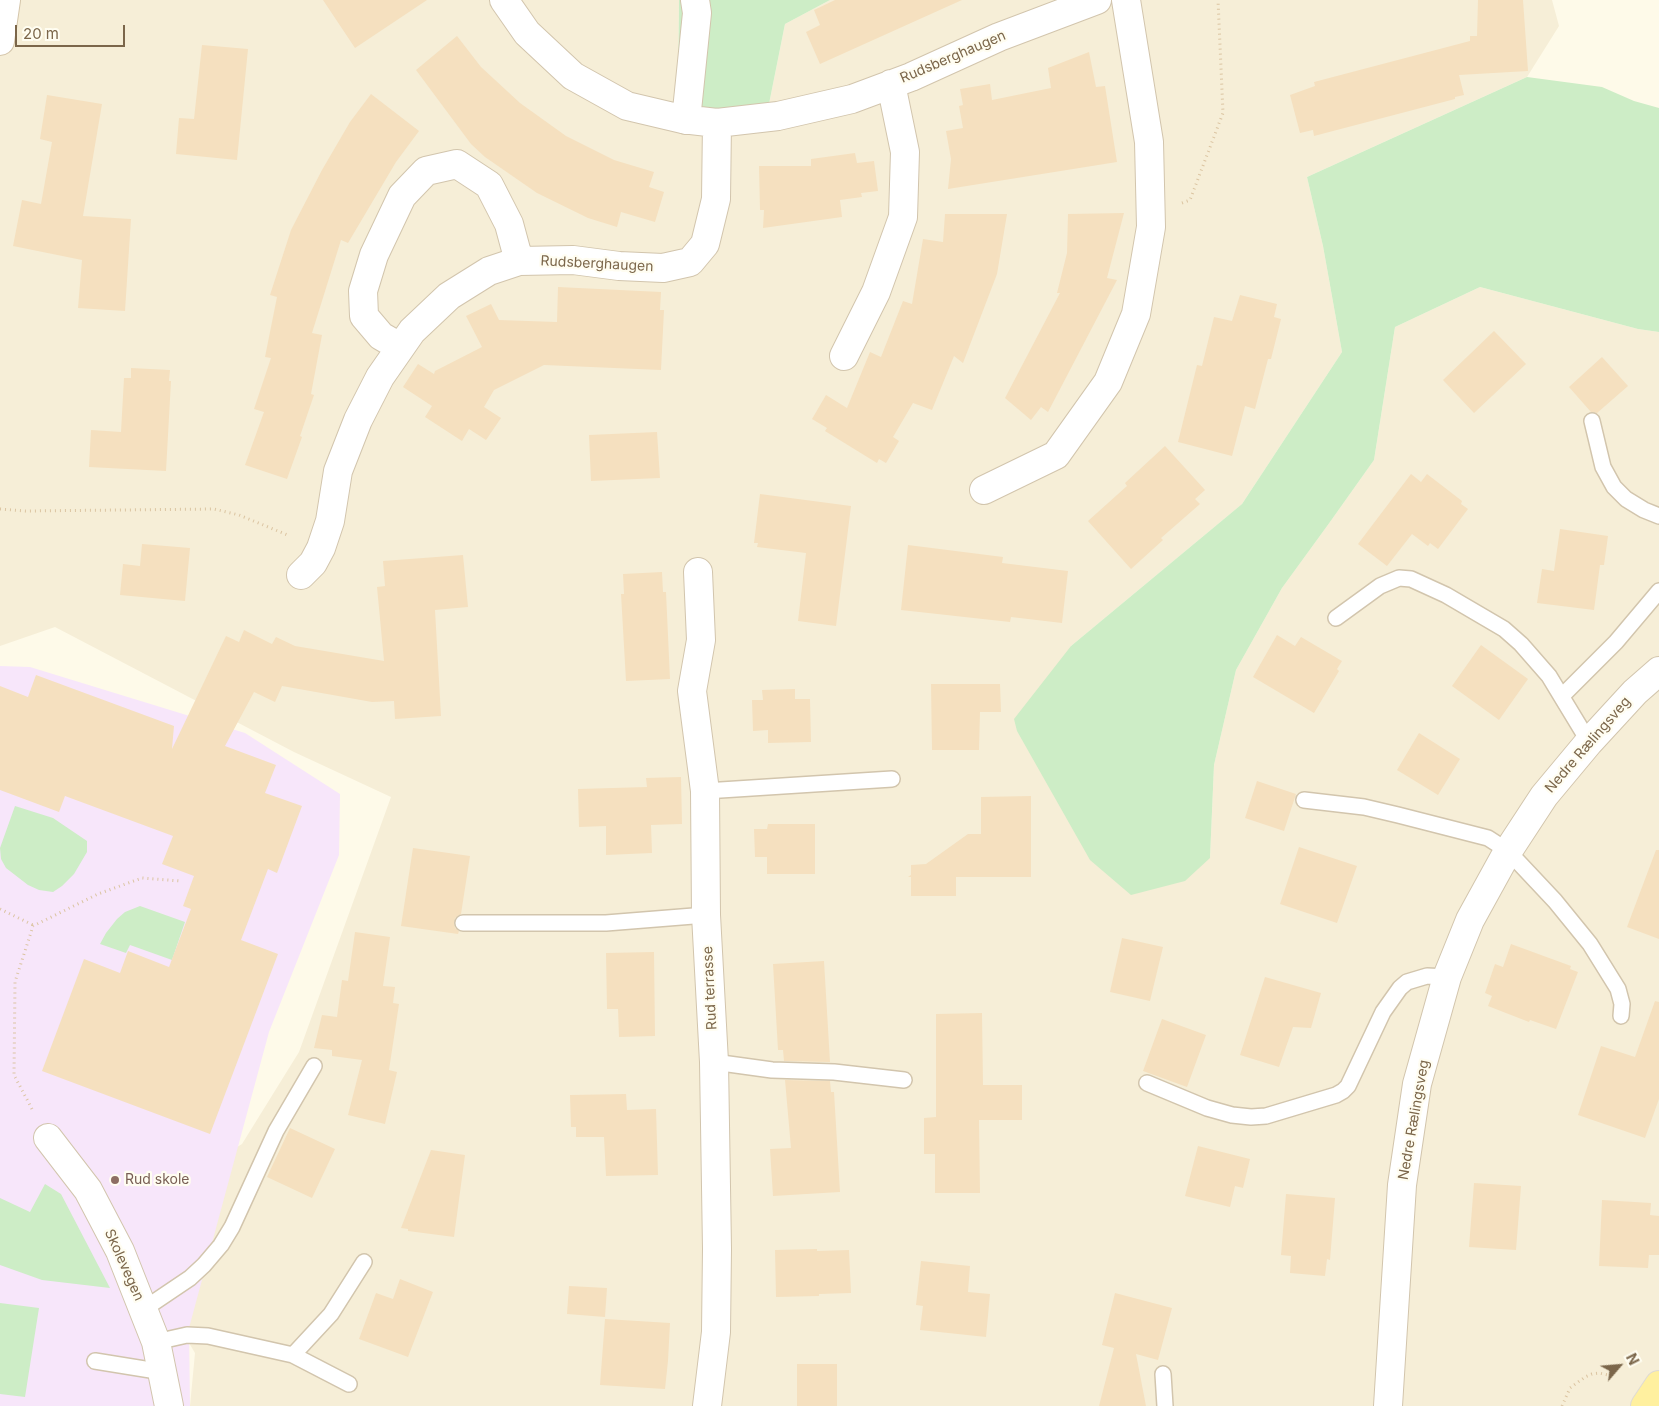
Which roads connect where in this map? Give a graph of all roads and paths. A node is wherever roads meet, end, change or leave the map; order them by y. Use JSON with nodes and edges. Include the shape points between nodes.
{"nodes":[{"id":1,"x":6,"y":0,"type":"edge"},
{"id":2,"x":504,"y":0,"type":"edge"},
{"id":3,"x":695,"y":0,"type":"edge"},
{"id":4,"x":1097,"y":0,"type":"edge"},
{"id":5,"x":1126,"y":0,"type":"edge"},
{"id":6,"x":1218,"y":0,"type":"edge"},
{"id":7,"x":0,"y":41,"type":"edge"},
{"id":8,"x":891,"y":84,"type":"junction"},
{"id":9,"x":686,"y":120,"type":"junction"},
{"id":10,"x":717,"y":123,"type":"junction"},
{"id":11,"x":1150,"y":213,"type":"junction"},
{"id":12,"x":519,"y":261,"type":"junction"},
{"id":13,"x":400,"y":347,"type":"junction"},
{"id":14,"x":844,"y":356,"type":"dead end"},
{"id":15,"x":1592,"y":421,"type":"dead end"},
{"id":16,"x":984,"y":490,"type":"dead end"},
{"id":17,"x":0,"y":509,"type":"edge"},
{"id":18,"x":1659,"y":516,"type":"edge"},
{"id":19,"x":321,"y":548,"type":"junction"},
{"id":20,"x":698,"y":572,"type":"dead end"},
{"id":21,"x":301,"y":575,"type":"dead end"},
{"id":22,"x":1659,"y":591,"type":"edge"},
{"id":23,"x":1336,"y":618,"type":"dead end"},
{"id":24,"x":1659,"y":671,"type":"edge"},
{"id":25,"x":1562,"y":696,"type":"junction"},
{"id":26,"x":1588,"y":742,"type":"junction"},
{"id":27,"x":892,"y":779,"type":"dead end"},
{"id":28,"x":704,"y":792,"type":"junction"},
{"id":29,"x":1304,"y":800,"type":"dead end"},
{"id":30,"x":1508,"y":851,"type":"junction"},
{"id":31,"x":180,"y":881,"type":"dead end"},
{"id":32,"x":0,"y":909,"type":"edge"},
{"id":33,"x":706,"y":915,"type":"junction"},
{"id":34,"x":463,"y":923,"type":"dead end"},
{"id":35,"x":33,"y":926,"type":"junction"},
{"id":36,"x":1447,"y":977,"type":"junction"},
{"id":37,"x":1620,"y":1016,"type":"dead end"},
{"id":38,"x":714,"y":1062,"type":"junction"},
{"id":39,"x":314,"y":1066,"type":"dead end"},
{"id":40,"x":904,"y":1080,"type":"dead end"},
{"id":41,"x":1147,"y":1082,"type":"dead end"},
{"id":42,"x":48,"y":1138,"type":"joint"},
{"id":43,"x":364,"y":1262,"type":"dead end"},
{"id":44,"x":144,"y":1309,"type":"junction"},
{"id":45,"x":156,"y":1342,"type":"junction"},
{"id":46,"x":293,"y":1355,"type":"junction"},
{"id":47,"x":95,"y":1361,"type":"dead end"},
{"id":48,"x":163,"y":1372,"type":"junction"},
{"id":49,"x":1163,"y":1374,"type":"dead end"},
{"id":50,"x":1613,"y":1376,"type":"dead end"},
{"id":51,"x":349,"y":1384,"type":"dead end"},
{"id":52,"x":1659,"y":1386,"type":"edge"},
{"id":53,"x":170,"y":1406,"type":"edge"},
{"id":54,"x":707,"y":1406,"type":"edge"},
{"id":55,"x":1165,"y":1406,"type":"edge"},
{"id":56,"x":1388,"y":1406,"type":"edge"},
{"id":57,"x":1562,"y":1406,"type":"edge"},
{"id":58,"x":1645,"y":1406,"type":"edge"}],
"edges":[{"from":1,"to":7,"type":"street"},
{"from":2,"to":9,"type":"street","name":"Rudsberghaugen","via":[[527,33],[573,76],[627,106]]},
{"from":3,"to":9,"type":"street","via":[[697,14]]},
{"from":4,"to":8,"type":"street","name":"Rudsberghaugen","via":[[999,37]]},
{"from":5,"to":11,"type":"street","via":[[1149,142]]},
{"from":6,"to":11,"type":"path","via":[[1223,113],[1190,200]]},
{"from":8,"to":10,"type":"street","name":"Rudsberghaugen","via":[[852,99],[778,116]]},
{"from":8,"to":14,"type":"street","via":[[904,152],[903,217],[876,292]]},
{"from":9,"to":10,"type":"street","name":"Rudsberghaugen"},
{"from":10,"to":12,"type":"street","name":"Rudsberghaugen","via":[[716,200],[705,244],[690,262],[663,268],[573,260]]},
{"from":11,"to":16,"type":"street","via":[[1151,226],[1136,314],[1108,382],[1056,455]]},
{"from":12,"to":13,"type":"street","name":"Rudsberghaugen","via":[[489,271],[449,296]]},
{"from":12,"to":13,"type":"street","via":[[509,224],[489,185],[457,164],[426,171],[402,196],[374,255],[363,291],[364,316],[381,336]]},
{"from":13,"to":19,"type":"street","name":"Rudsberghaugen","via":[[380,377],[338,471],[330,521]]},
{"from":15,"to":18,"type":"lane","via":[[1603,467],[1614,486],[1626,499]]},
{"from":17,"to":19,"type":"path","via":[[214,509],[239,514]]},
{"from":19,"to":21,"type":"street","name":"Rudsberghaugen"},
{"from":20,"to":28,"type":"street","name":"Rud terrasse","via":[[701,640],[692,691]]},
{"from":22,"to":25,"type":"lane","via":[[1616,642]]},
{"from":23,"to":25,"type":"lane","via":[[1380,586],[1399,578],[1411,579],[1504,629],[1549,676]]},
{"from":24,"to":26,"type":"street","name":"Nedre Rælingsveg"},
{"from":25,"to":26,"type":"lane"},
{"from":26,"to":30,"type":"street","name":"Nedre Rælingsveg","via":[[1544,796]]},
{"from":27,"to":28,"type":"lane"},
{"from":28,"to":33,"type":"street","name":"Rud terrasse"},
{"from":29,"to":30,"type":"lane","via":[[1364,807],[1398,815],[1488,838]]},
{"from":30,"to":36,"type":"street","name":"Nedre Rælingsveg","via":[[1470,920]]},
{"from":30,"to":37,"type":"lane","via":[[1590,944],[1618,989],[1622,1004]]},
{"from":31,"to":35,"type":"path","via":[[142,878],[98,894]]},
{"from":32,"to":35,"type":"path"},
{"from":33,"to":34,"type":"lane","via":[[606,923]]},
{"from":33,"to":38,"type":"street","name":"Rud terrasse"},
{"from":35,"to":42,"type":"path","via":[[14,982],[14,1075]]},
{"from":36,"to":41,"type":"lane","via":[[1426,976],[1406,982],[1400,988],[1383,1012],[1348,1086],[1336,1095],[1266,1116],[1251,1117],[1207,1108]]},
{"from":36,"to":56,"type":"street","name":"Nedre Rælingsveg","via":[[1417,1084],[1402,1185]]},
{"from":38,"to":40,"type":"lane"},
{"from":38,"to":54,"type":"street","name":"Rud terrasse","via":[[716,1332]]},
{"from":39,"to":44,"type":"lane","via":[[276,1131],[221,1245],[190,1278]]},
{"from":42,"to":44,"type":"street","name":"Skolevegen","via":[[88,1190],[120,1251]]},
{"from":43,"to":46,"type":"lane","via":[[331,1314]]},
{"from":44,"to":45,"type":"street","name":"Skolevegen"},
{"from":45,"to":46,"type":"lane","via":[[187,1335],[208,1336]]},
{"from":45,"to":48,"type":"street","name":"Skolevegen"},
{"from":46,"to":51,"type":"lane"},
{"from":47,"to":48,"type":"lane"},
{"from":48,"to":53,"type":"street","name":"Skolevegen"},
{"from":49,"to":55,"type":"lane"},
{"from":50,"to":57,"type":"path","via":[[1599,1373],[1584,1377],[1570,1388]]},
{"from":52,"to":58,"type":"main road"}]}
